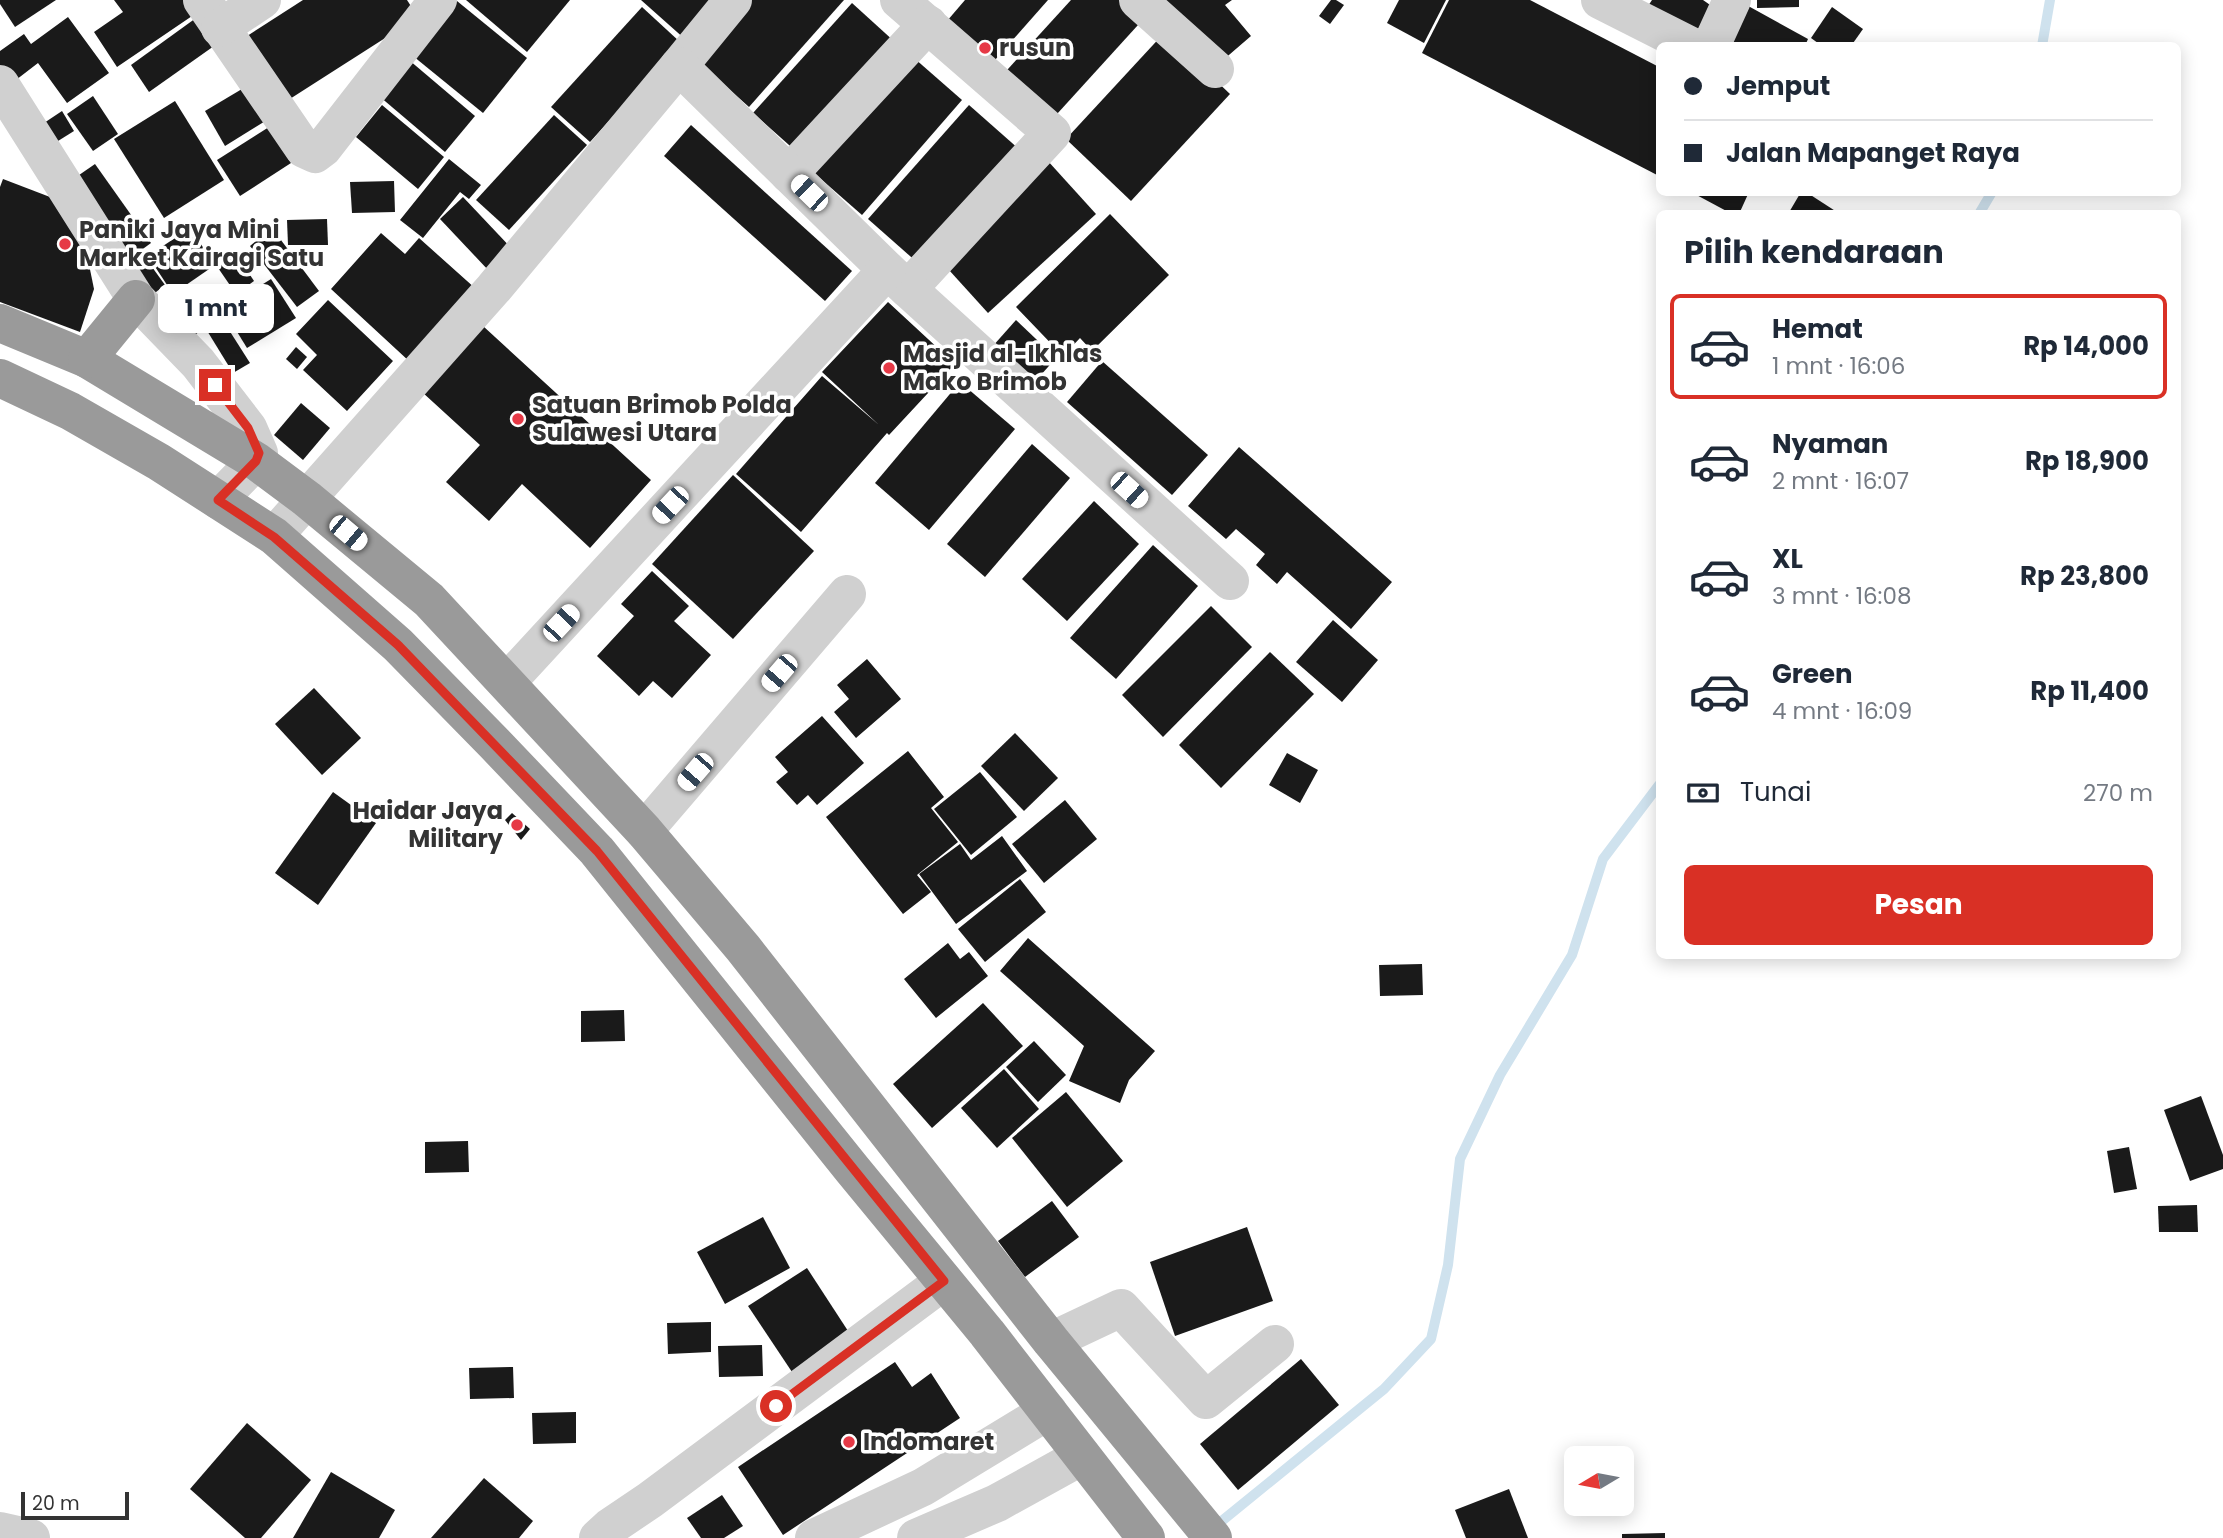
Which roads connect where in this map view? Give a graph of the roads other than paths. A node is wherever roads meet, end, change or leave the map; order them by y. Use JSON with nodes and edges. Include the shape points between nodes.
{"nodes":[{"id":1,"x":262,"y":0,"type":"edge"},
{"id":2,"x":438,"y":0,"type":"edge"},
{"id":3,"x":733,"y":0,"type":"edge"},
{"id":4,"x":899,"y":0,"type":"edge"},
{"id":5,"x":1138,"y":0,"type":"edge"},
{"id":6,"x":1600,"y":0,"type":"edge"},
{"id":7,"x":1732,"y":0,"type":"edge"},
{"id":8,"x":211,"y":14,"type":"edge"},
{"id":9,"x":928,"y":24,"type":"junction"},
{"id":10,"x":1683,"y":42,"type":"edge"},
{"id":11,"x":1714,"y":42,"type":"edge"},
{"id":12,"x":679,"y":66,"type":"junction"},
{"id":13,"x":1215,"y":69,"type":"dead end"},
{"id":14,"x":0,"y":84,"type":"edge"},
{"id":15,"x":789,"y":174,"type":"junction"},
{"id":16,"x":897,"y":280,"type":"junction"},
{"id":17,"x":136,"y":299,"type":"junction"},
{"id":18,"x":0,"y":324,"type":"edge"},
{"id":19,"x":87,"y":359,"type":"junction"},
{"id":20,"x":0,"y":377,"type":"edge"},
{"id":21,"x":256,"y":461,"type":"junction"},
{"id":22,"x":307,"y":499,"type":"junction"},
{"id":23,"x":218,"y":500,"type":"junction"},
{"id":24,"x":274,"y":537,"type":"junction"},
{"id":25,"x":1230,"y":582,"type":"dead end"},
{"id":26,"x":847,"y":594,"type":"dead end"},
{"id":27,"x":507,"y":682,"type":"junction"},
{"id":28,"x":644,"y":831,"type":"junction"},
{"id":29,"x":944,"y":1281,"type":"junction"},
{"id":30,"x":1051,"y":1341,"type":"junction"},
{"id":31,"x":1275,"y":1344,"type":"dead end"},
{"id":32,"x":1048,"y":1411,"type":"junction"},
{"id":33,"x":1091,"y":1468,"type":"junction"},
{"id":34,"x":0,"y":1531,"type":"edge"},
{"id":35,"x":31,"y":1538,"type":"edge"},
{"id":36,"x":598,"y":1538,"type":"edge"},
{"id":37,"x":814,"y":1538,"type":"edge"},
{"id":38,"x":916,"y":1538,"type":"edge"},
{"id":39,"x":1146,"y":1538,"type":"edge"},
{"id":40,"x":1213,"y":1538,"type":"edge"}],
"edges":[{"from":1,"to":8,"type":"street"},
{"from":2,"to":8,"type":"street","via":[[315,155],[304,149]]},
{"from":3,"to":12,"type":"street"},
{"from":4,"to":9,"type":"street"},
{"from":5,"to":13,"type":"street"},
{"from":6,"to":10,"type":"street"},
{"from":7,"to":11,"type":"street"},
{"from":9,"to":15,"type":"street"},
{"from":9,"to":16,"type":"street","via":[[1052,133]]},
{"from":12,"to":15,"type":"street"},
{"from":12,"to":22,"type":"street","via":[[494,288]]},
{"from":14,"to":17,"type":"street"},
{"from":15,"to":16,"type":"street"},
{"from":16,"to":25,"type":"street"},
{"from":16,"to":27,"type":"street"},
{"from":17,"to":19,"type":"highway"},
{"from":17,"to":21,"type":"street","via":[[198,363],[248,428],[258,448]]},
{"from":18,"to":19,"type":"highway"},
{"from":19,"to":21,"type":"highway"},
{"from":20,"to":23,"type":"highway","via":[[159,462]]},
{"from":21,"to":22,"type":"highway"},
{"from":21,"to":23,"type":"street"},
{"from":22,"to":24,"type":"street"},
{"from":22,"to":27,"type":"highway","via":[[429,600]]},
{"from":23,"to":24,"type":"highway"},
{"from":24,"to":29,"type":"highway","via":[[398,645],[597,851]]},
{"from":26,"to":28,"type":"street"},
{"from":27,"to":28,"type":"highway"},
{"from":28,"to":30,"type":"highway","via":[[743,948]]},
{"from":29,"to":32,"type":"highway"},
{"from":29,"to":36,"type":"street"},
{"from":30,"to":31,"type":"street","via":[[1121,1308],[1206,1400]]},
{"from":30,"to":40,"type":"highway"},
{"from":32,"to":33,"type":"highway"},
{"from":32,"to":37,"type":"street","via":[[923,1487]]},
{"from":33,"to":38,"type":"street"},
{"from":33,"to":39,"type":"highway"},
{"from":34,"to":35,"type":"street"}]}
